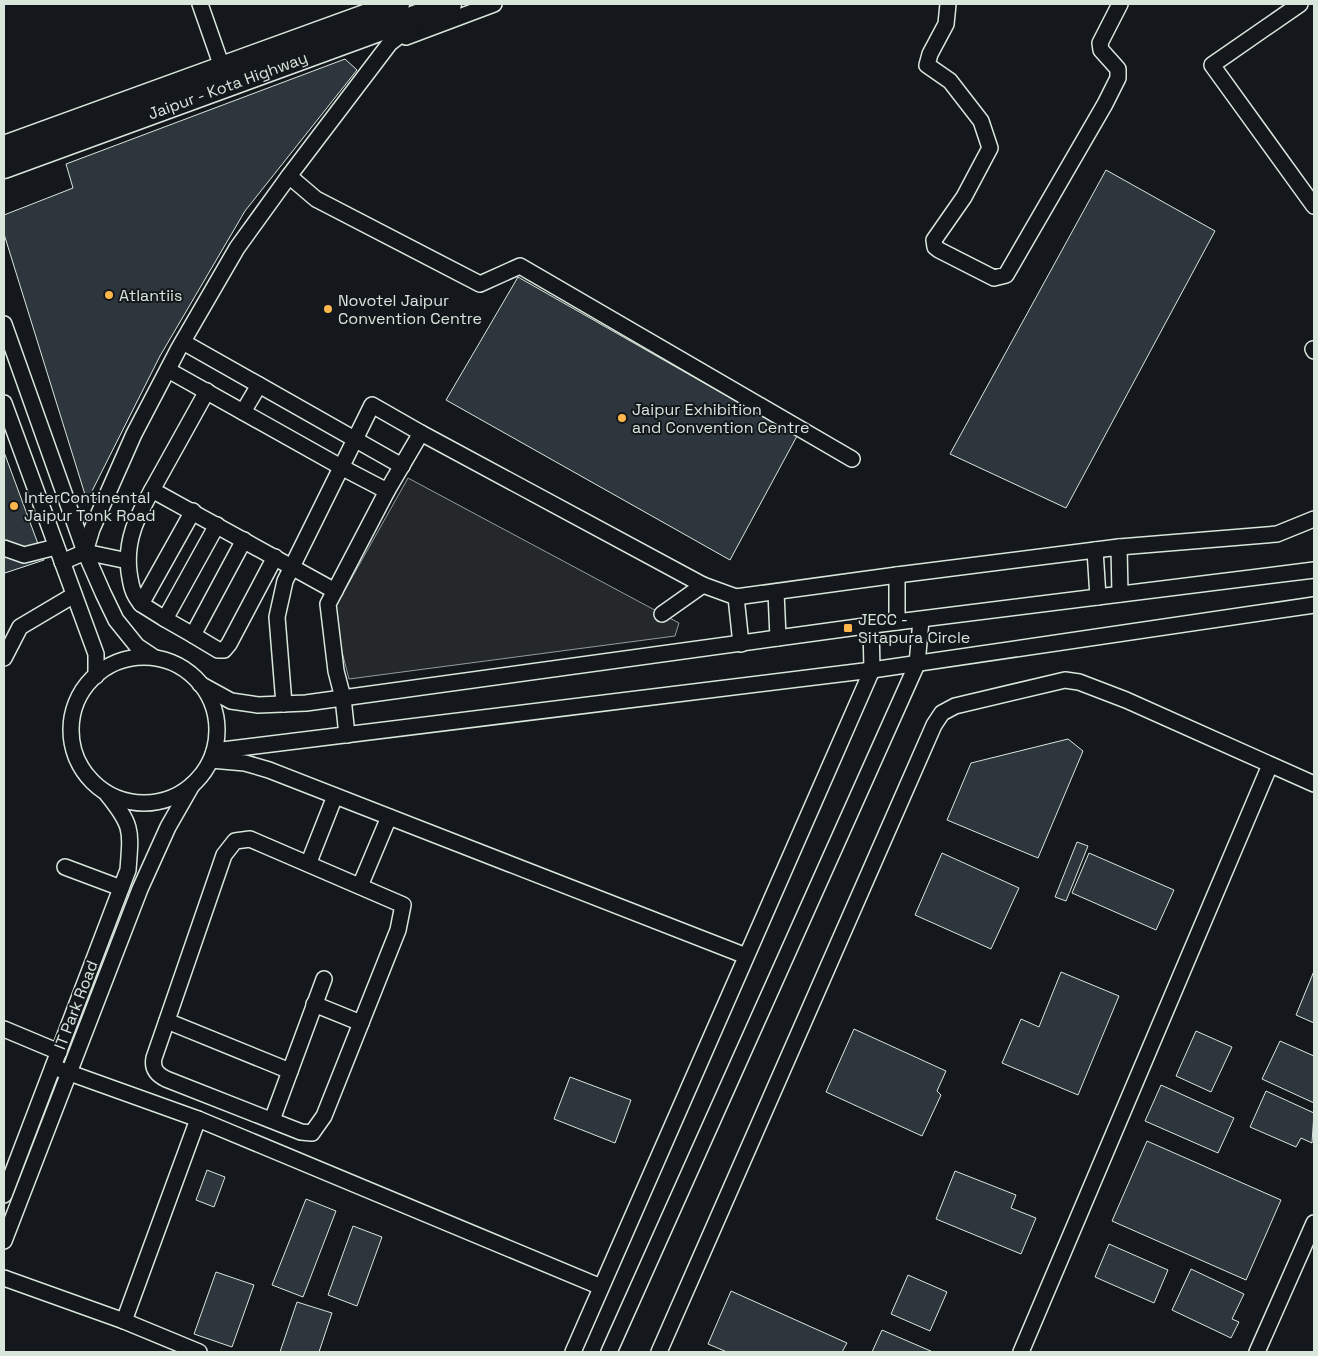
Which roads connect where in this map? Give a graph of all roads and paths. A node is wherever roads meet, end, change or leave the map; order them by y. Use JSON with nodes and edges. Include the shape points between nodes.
{"nodes":[{"id":1,"x":200,"y":4,"type":"edge"},
{"id":2,"x":398,"y":4,"type":"edge"},
{"id":3,"x":452,"y":4,"type":"edge"},
{"id":4,"x":494,"y":4,"type":"edge"},
{"id":5,"x":948,"y":4,"type":"edge"},
{"id":6,"x":1120,"y":4,"type":"edge"},
{"id":7,"x":1300,"y":4,"type":"edge"},
{"id":8,"x":390,"y":43,"type":"junction"},
{"id":9,"x":222,"y":67,"type":"junction"},
{"id":10,"x":4,"y":147,"type":"edge"},
{"id":11,"x":4,"y":167,"type":"edge"},
{"id":12,"x":288,"y":176,"type":"junction"},
{"id":13,"x":1314,"y":206,"type":"edge"},
{"id":14,"x":4,"y":324,"type":"edge"},
{"id":15,"x":183,"y":342,"type":"junction"},
{"id":16,"x":168,"y":370,"type":"junction"},
{"id":17,"x":259,"y":385,"type":"junction"},
{"id":18,"x":206,"y":391,"type":"junction"},
{"id":19,"x":4,"y":403,"type":"edge"},
{"id":20,"x":243,"y":412,"type":"junction"},
{"id":21,"x":421,"y":433,"type":"junction"},
{"id":22,"x":355,"y":438,"type":"junction"},
{"id":23,"x":852,"y":459,"type":"dead end"},
{"id":24,"x":402,"y":466,"type":"junction"},
{"id":25,"x":341,"y":467,"type":"junction"},
{"id":26,"x":152,"y":490,"type":"junction"},
{"id":27,"x":387,"y":491,"type":"junction"},
{"id":28,"x":193,"y":511,"type":"junction"},
{"id":29,"x":1314,"y":519,"type":"edge"},
{"id":30,"x":217,"y":525,"type":"junction"},
{"id":31,"x":1314,"y":529,"type":"edge"},
{"id":32,"x":244,"y":540,"type":"junction"},
{"id":33,"x":56,"y":547,"type":"junction"},
{"id":34,"x":4,"y":548,"type":"edge"},
{"id":35,"x":1094,"y":550,"type":"junction"},
{"id":36,"x":1119,"y":551,"type":"junction"},
{"id":37,"x":85,"y":552,"type":"junction"},
{"id":38,"x":275,"y":557,"type":"junction"},
{"id":39,"x":128,"y":561,"type":"junction"},
{"id":40,"x":62,"y":562,"type":"junction"},
{"id":41,"x":292,"y":567,"type":"junction"},
{"id":42,"x":1314,"y":570,"type":"edge"},
{"id":43,"x":897,"y":575,"type":"junction"},
{"id":44,"x":703,"y":585,"type":"junction"},
{"id":45,"x":335,"y":591,"type":"junction"},
{"id":46,"x":776,"y":592,"type":"junction"},
{"id":47,"x":1120,"y":594,"type":"junction"},
{"id":48,"x":74,"y":595,"type":"junction"},
{"id":49,"x":736,"y":597,"type":"junction"},
{"id":50,"x":1098,"y":597,"type":"junction"},
{"id":51,"x":141,"y":604,"type":"junction"},
{"id":52,"x":1314,"y":605,"type":"edge"},
{"id":53,"x":662,"y":614,"type":"dead end"},
{"id":54,"x":165,"y":619,"type":"junction"},
{"id":55,"x":921,"y":620,"type":"junction"},
{"id":56,"x":897,"y":622,"type":"junction"},
{"id":57,"x":871,"y":625,"type":"junction"},
{"id":58,"x":192,"y":635,"type":"junction"},
{"id":59,"x":778,"y":638,"type":"junction"},
{"id":60,"x":740,"y":644,"type":"junction"},
{"id":61,"x":152,"y":656,"type":"junction"},
{"id":62,"x":4,"y":658,"type":"edge"},
{"id":63,"x":917,"y":664,"type":"junction"},
{"id":64,"x":872,"y":670,"type":"junction"},
{"id":65,"x":96,"y":676,"type":"junction"},
{"id":66,"x":200,"y":684,"type":"junction"},
{"id":67,"x":343,"y":698,"type":"junction"},
{"id":68,"x":284,"y":704,"type":"junction"},
{"id":69,"x":347,"y":734,"type":"junction"},
{"id":70,"x":212,"y":756,"type":"junction"},
{"id":71,"x":1270,"y":765,"type":"junction"},
{"id":72,"x":1314,"y":784,"type":"edge"},
{"id":73,"x":192,"y":785,"type":"junction"},
{"id":74,"x":104,"y":791,"type":"junction"},
{"id":75,"x":334,"y":796,"type":"junction"},
{"id":76,"x":389,"y":817,"type":"junction"},
{"id":77,"x":308,"y":862,"type":"junction"},
{"id":78,"x":65,"y":867,"type":"dead end"},
{"id":79,"x":360,"y":886,"type":"junction"},
{"id":80,"x":121,"y":888,"type":"junction"},
{"id":81,"x":746,"y":956,"type":"junction"},
{"id":82,"x":324,"y":979,"type":"dead end"},
{"id":83,"x":314,"y":1004,"type":"junction"},
{"id":84,"x":167,"y":1021,"type":"junction"},
{"id":85,"x":361,"y":1023,"type":"junction"},
{"id":86,"x":4,"y":1029,"type":"edge"},
{"id":87,"x":59,"y":1052,"type":"junction"},
{"id":88,"x":53,"y":1067,"type":"junction"},
{"id":89,"x":290,"y":1070,"type":"junction"},
{"id":90,"x":69,"y":1074,"type":"junction"},
{"id":91,"x":198,"y":1119,"type":"junction"},
{"id":92,"x":272,"y":1120,"type":"junction"},
{"id":93,"x":4,"y":1195,"type":"edge"},
{"id":94,"x":1314,"y":1223,"type":"edge"},
{"id":95,"x":4,"y":1241,"type":"edge"},
{"id":96,"x":4,"y":1278,"type":"edge"},
{"id":97,"x":601,"y":1287,"type":"junction"},
{"id":98,"x":124,"y":1321,"type":"junction"},
{"id":99,"x":200,"y":1352,"type":"edge"},
{"id":100,"x":573,"y":1352,"type":"edge"},
{"id":101,"x":609,"y":1352,"type":"edge"},
{"id":102,"x":658,"y":1352,"type":"edge"},
{"id":103,"x":1021,"y":1352,"type":"edge"},
{"id":104,"x":1258,"y":1352,"type":"edge"}],
"edges":[{"from":1,"to":9,"type":"street"},
{"from":2,"to":9,"type":"highway","name":"Jaipur - Kota Highway"},
{"from":3,"to":8,"type":"street","via":[[410,26]]},
{"from":3,"to":11,"type":"highway","name":"Jaipur - Kota Highway"},
{"from":4,"to":8,"type":"street"},
{"from":5,"to":6,"type":"street","via":[[946,24],[927,66],[950,81],[981,121],[990,148],[964,197],[934,240],[935,246],[994,278],[1006,275],[1118,78],[1118,69],[1101,50],[1100,42]]},
{"from":7,"to":13,"type":"street","via":[[1212,65]]},
{"from":8,"to":12,"type":"street"},
{"from":9,"to":10,"type":"highway","name":"Jaipur - Kota Highway"},
{"from":12,"to":15,"type":"street","via":[[237,248]]},
{"from":12,"to":23,"type":"street","via":[[316,199],[480,284],[520,266]]},
{"from":14,"to":37,"type":"street"},
{"from":15,"to":16,"type":"street"},
{"from":15,"to":17,"type":"street"},
{"from":16,"to":18,"type":"street"},
{"from":16,"to":37,"type":"street","via":[[134,434]]},
{"from":17,"to":20,"type":"street"},
{"from":17,"to":22,"type":"street"},
{"from":18,"to":20,"type":"street"},
{"from":18,"to":26,"type":"street"},
{"from":19,"to":33,"type":"street"},
{"from":20,"to":25,"type":"street"},
{"from":21,"to":22,"type":"street","via":[[372,405]]},
{"from":21,"to":24,"type":"street"},
{"from":21,"to":44,"type":"street"},
{"from":22,"to":24,"type":"street"},
{"from":22,"to":25,"type":"street"},
{"from":24,"to":27,"type":"street"},
{"from":25,"to":27,"type":"street"},
{"from":25,"to":41,"type":"street"},
{"from":26,"to":28,"type":"street"},
{"from":26,"to":39,"type":"street","via":[[132,530]]},
{"from":27,"to":45,"type":"street"},
{"from":28,"to":30,"type":"street"},
{"from":28,"to":51,"type":"street"},
{"from":29,"to":36,"type":"street","via":[[1277,534]]},
{"from":30,"to":32,"type":"street"},
{"from":30,"to":54,"type":"street"},
{"from":31,"to":36,"type":"street","via":[[1250,546]]},
{"from":32,"to":38,"type":"street"},
{"from":32,"to":58,"type":"street"},
{"from":33,"to":34,"type":"street","via":[[24,555]]},
{"from":33,"to":40,"type":"street"},
{"from":35,"to":36,"type":"street"},
{"from":35,"to":43,"type":"street"},
{"from":35,"to":50,"type":"street"},
{"from":36,"to":47,"type":"street"},
{"from":37,"to":39,"type":"street"},
{"from":37,"to":40,"type":"street"},
{"from":37,"to":61,"type":"street","via":[[116,620],[137,646]]},
{"from":38,"to":41,"type":"street"},
{"from":38,"to":58,"type":"street","via":[[224,650],[218,650]]},
{"from":39,"to":51,"type":"street","via":[[131,588]]},
{"from":40,"to":48,"type":"street"},
{"from":41,"to":45,"type":"street"},
{"from":41,"to":68,"type":"street","via":[[285,581],[277,617]]},
{"from":42,"to":47,"type":"street"},
{"from":43,"to":46,"type":"street"},
{"from":43,"to":56,"type":"street"},
{"from":44,"to":49,"type":"street"},
{"from":44,"to":53,"type":"street"},
{"from":45,"to":67,"type":"street","via":[[328,604],[329,618]]},
{"from":46,"to":49,"type":"street"},
{"from":46,"to":59,"type":"street"},
{"from":47,"to":50,"type":"street"},
{"from":48,"to":62,"type":"street","via":[[20,627]]},
{"from":48,"to":65,"type":"street","via":[[96,654]]},
{"from":49,"to":60,"type":"street"},
{"from":50,"to":55,"type":"street"},
{"from":51,"to":54,"type":"street"},
{"from":52,"to":63,"type":"street"},
{"from":54,"to":58,"type":"street"},
{"from":55,"to":56,"type":"street"},
{"from":55,"to":63,"type":"street"},
{"from":56,"to":57,"type":"street"},
{"from":57,"to":59,"type":"street"},
{"from":57,"to":64,"type":"street"},
{"from":59,"to":60,"type":"street"},
{"from":60,"to":67,"type":"street"},
{"from":61,"to":65,"type":"street","via":[[127,658]]},
{"from":61,"to":66,"type":"street","via":[[176,663]]},
{"from":63,"to":64,"type":"street"},
{"from":63,"to":101,"type":"street"},
{"from":64,"to":69,"type":"street"},
{"from":64,"to":81,"type":"street"},
{"from":65,"to":74,"type":"street","via":[[86,685],[75,707],[71,732],[75,755],[87,775]]},
{"from":66,"to":68,"type":"street","via":[[231,701]]},
{"from":66,"to":70,"type":"street","via":[[210,698],[217,722]]},
{"from":67,"to":68,"type":"street"},
{"from":67,"to":69,"type":"street"},
{"from":69,"to":70,"type":"street"},
{"from":70,"to":73,"type":"street"},
{"from":70,"to":75,"type":"street","via":[[246,763]]},
{"from":71,"to":72,"type":"street"},
{"from":71,"to":102,"type":"street","via":[[1126,700],[1073,680],[956,706],[942,713]]},
{"from":71,"to":103,"type":"street"},
{"from":73,"to":74,"type":"street","via":[[172,798],[149,803],[126,800]]},
{"from":73,"to":90,"type":"street","name":"IT Park Road","via":[[168,827],[140,889]]},
{"from":74,"to":80,"type":"street","name":"IT Park Road","via":[[125,816],[131,835],[128,870]]},
{"from":75,"to":76,"type":"street"},
{"from":75,"to":77,"type":"street"},
{"from":76,"to":79,"type":"street"},
{"from":76,"to":81,"type":"street"},
{"from":77,"to":79,"type":"street"},
{"from":77,"to":84,"type":"street","via":[[250,838],[231,844],[224,855]]},
{"from":78,"to":80,"type":"street"},
{"from":79,"to":85,"type":"street","via":[[399,902],[404,910]]},
{"from":80,"to":87,"type":"street","name":"IT Park Road"},
{"from":81,"to":97,"type":"street"},
{"from":82,"to":83,"type":"street"},
{"from":83,"to":85,"type":"street"},
{"from":83,"to":89,"type":"street"},
{"from":84,"to":89,"type":"street"},
{"from":84,"to":92,"type":"street","via":[[153,1064],[158,1074]]},
{"from":85,"to":92,"type":"street","via":[[315,1131],[301,1132]]},
{"from":86,"to":87,"type":"street"},
{"from":87,"to":88,"type":"street","name":"IT Park Road"},
{"from":88,"to":90,"type":"street"},
{"from":88,"to":93,"type":"street","name":"IT Park Road"},
{"from":89,"to":92,"type":"street"},
{"from":90,"to":91,"type":"street"},
{"from":90,"to":95,"type":"street","name":"IT Park Road"},
{"from":91,"to":97,"type":"street"},
{"from":91,"to":98,"type":"street"},
{"from":94,"to":104,"type":"street"},
{"from":96,"to":98,"type":"street"},
{"from":97,"to":100,"type":"street"},
{"from":98,"to":99,"type":"street"}]}
